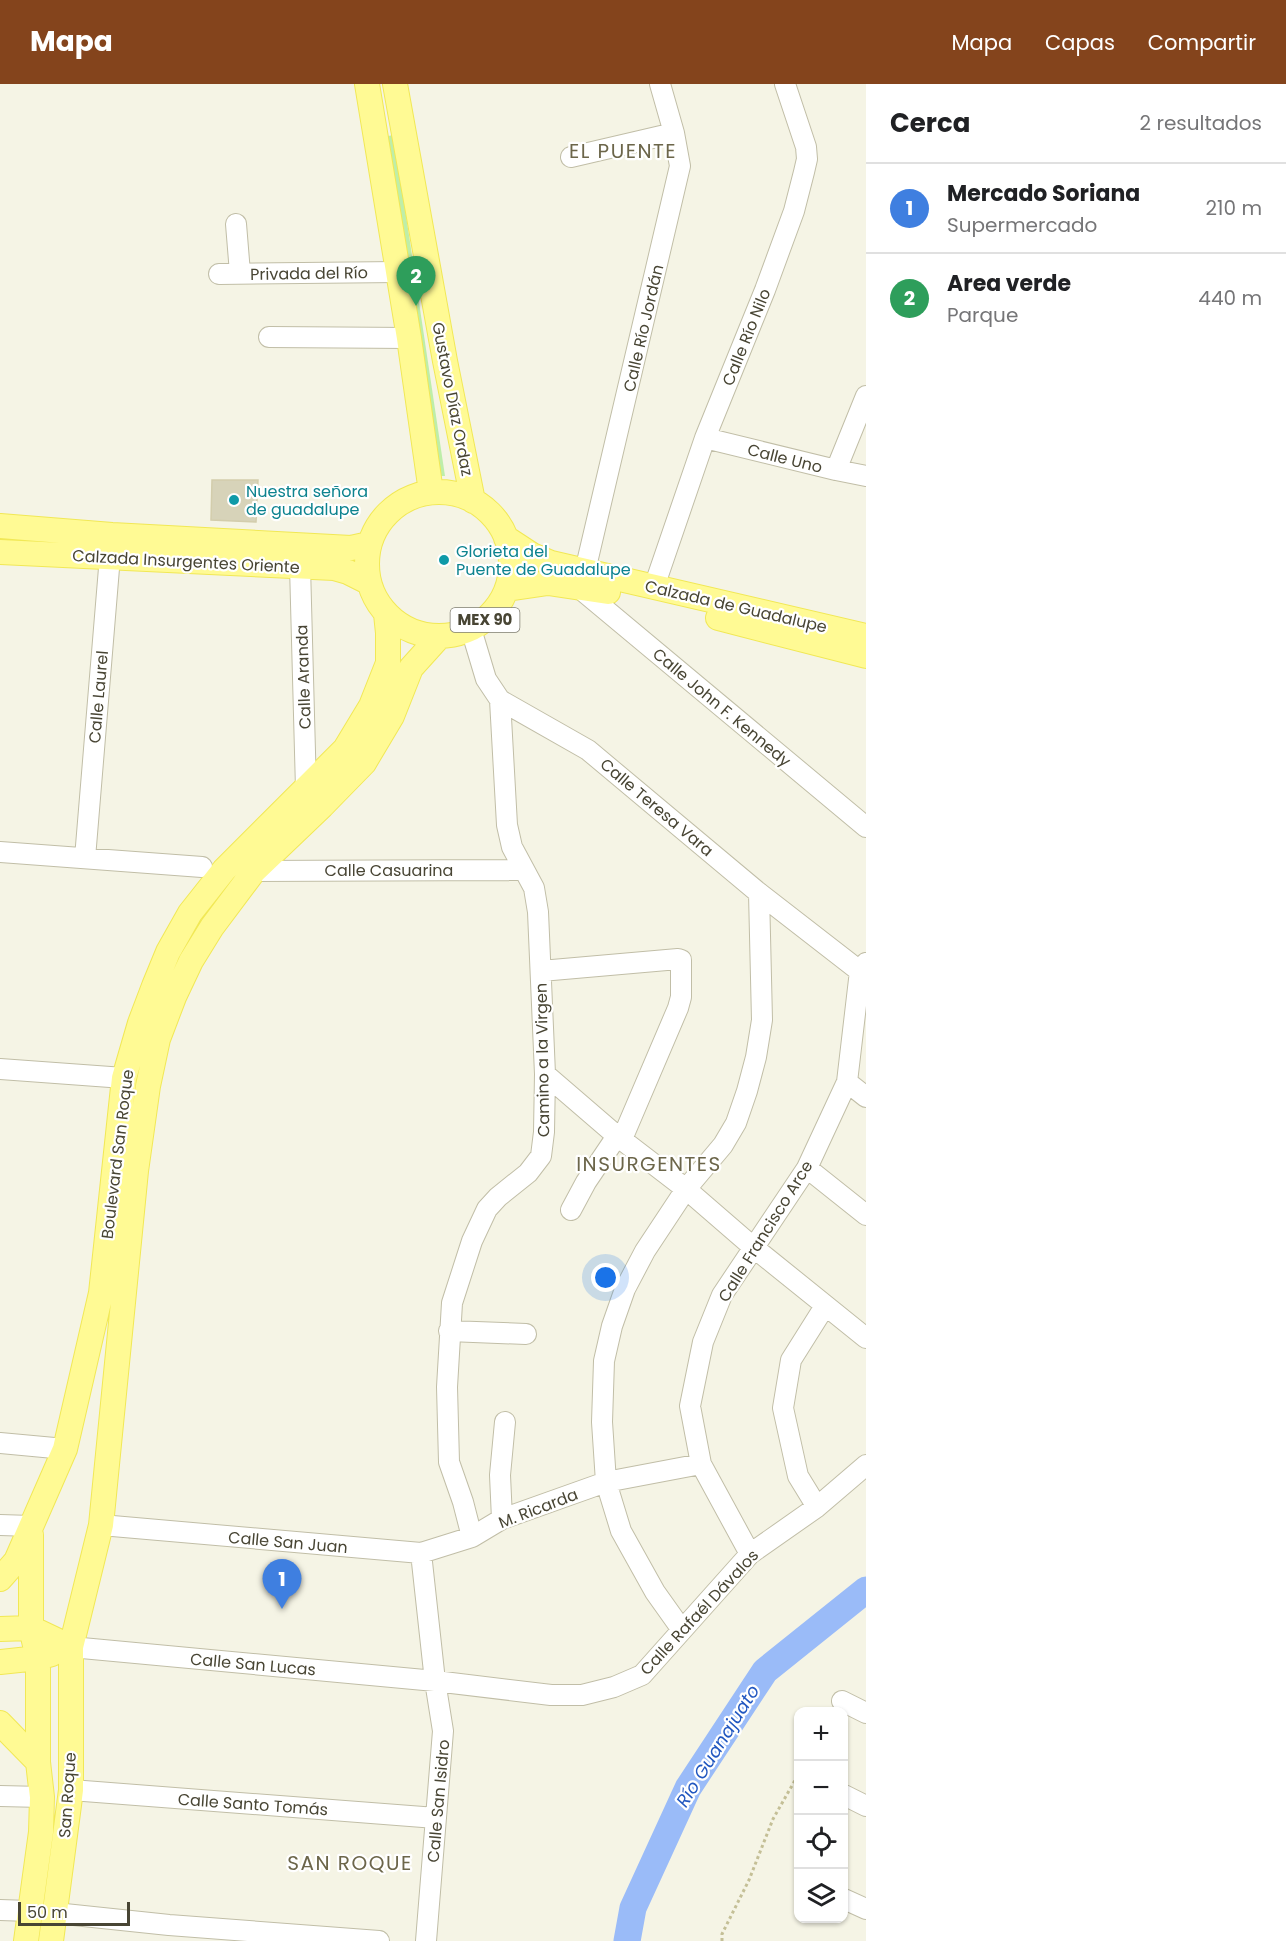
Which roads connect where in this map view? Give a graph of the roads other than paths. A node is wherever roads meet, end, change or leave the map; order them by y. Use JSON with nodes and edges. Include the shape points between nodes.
{"nodes":[{"id":1,"x":395,"y":84,"type":"edge"},
{"id":2,"x":660,"y":84,"type":"edge"},
{"id":3,"x":785,"y":84,"type":"edge"},
{"id":4,"x":362,"y":88,"type":"edge"},
{"id":5,"x":674,"y":133,"type":"junction"},
{"id":6,"x":572,"y":158,"type":"dead end"},
{"id":7,"x":236,"y":224,"type":"dead end"},
{"id":8,"x":398,"y":272,"type":"junction"},
{"id":9,"x":240,"y":273,"type":"junction"},
{"id":10,"x":219,"y":274,"type":"dead end"},
{"id":11,"x":269,"y":337,"type":"dead end"},
{"id":12,"x":409,"y":338,"type":"junction"},
{"id":13,"x":866,"y":396,"type":"edge"},
{"id":14,"x":705,"y":438,"type":"junction"},
{"id":15,"x":836,"y":470,"type":"junction"},
{"id":16,"x":866,"y":476,"type":"edge"},
{"id":17,"x":431,"y":492,"type":"junction"},
{"id":18,"x":473,"y":501,"type":"junction"},
{"id":19,"x":0,"y":526,"type":"edge"},
{"id":20,"x":506,"y":538,"type":"junction"},
{"id":21,"x":369,"y":544,"type":"junction"},
{"id":22,"x":111,"y":546,"type":"junction"},
{"id":23,"x":0,"y":552,"type":"edge"},
{"id":24,"x":300,"y":566,"type":"junction"},
{"id":25,"x":581,"y":579,"type":"junction"},
{"id":26,"x":368,"y":582,"type":"junction"},
{"id":27,"x":654,"y":587,"type":"junction"},
{"id":28,"x":507,"y":589,"type":"junction"},
{"id":29,"x":386,"y":614,"type":"junction"},
{"id":30,"x":471,"y":629,"type":"junction"},
{"id":31,"x":439,"y":637,"type":"junction"},
{"id":32,"x":861,"y":638,"type":"edge"},
{"id":33,"x":866,"y":656,"type":"edge"},
{"id":34,"x":500,"y":700,"type":"junction"},
{"id":35,"x":306,"y":789,"type":"junction"},
{"id":36,"x":866,"y":827,"type":"edge"},
{"id":37,"x":0,"y":852,"type":"edge"},
{"id":38,"x":85,"y":858,"type":"junction"},
{"id":39,"x":202,"y":867,"type":"dead end"},
{"id":40,"x":524,"y":870,"type":"junction"},
{"id":41,"x":255,"y":871,"type":"junction"},
{"id":42,"x":759,"y":893,"type":"junction"},
{"id":43,"x":864,"y":970,"type":"edge"},
{"id":44,"x":541,"y":971,"type":"junction"},
{"id":45,"x":0,"y":1069,"type":"edge"},
{"id":46,"x":545,"y":1074,"type":"junction"},
{"id":47,"x":124,"y":1078,"type":"junction"},
{"id":48,"x":847,"y":1082,"type":"junction"},
{"id":49,"x":866,"y":1097,"type":"edge"},
{"id":50,"x":620,"y":1137,"type":"junction"},
{"id":51,"x":807,"y":1168,"type":"junction"},
{"id":52,"x":686,"y":1189,"type":"junction"},
{"id":53,"x":572,"y":1210,"type":"dead end"},
{"id":54,"x":866,"y":1215,"type":"edge"},
{"id":55,"x":753,"y":1247,"type":"junction"},
{"id":56,"x":825,"y":1306,"type":"junction"},
{"id":57,"x":449,"y":1331,"type":"junction"},
{"id":58,"x":526,"y":1334,"type":"dead end"},
{"id":59,"x":866,"y":1338,"type":"edge"},
{"id":60,"x":505,"y":1422,"type":"dead end"},
{"id":61,"x":0,"y":1443,"type":"edge"},
{"id":62,"x":65,"y":1449,"type":"junction"},
{"id":63,"x":702,"y":1464,"type":"junction"},
{"id":64,"x":866,"y":1465,"type":"edge"},
{"id":65,"x":606,"y":1482,"type":"junction"},
{"id":66,"x":817,"y":1507,"type":"junction"},
{"id":67,"x":501,"y":1519,"type":"junction"},
{"id":68,"x":0,"y":1525,"type":"edge"},
{"id":69,"x":101,"y":1525,"type":"junction"},
{"id":70,"x":31,"y":1526,"type":"junction"},
{"id":71,"x":472,"y":1537,"type":"junction"},
{"id":72,"x":421,"y":1553,"type":"junction"},
{"id":73,"x":750,"y":1554,"type":"junction"},
{"id":74,"x":0,"y":1579,"type":"edge"},
{"id":75,"x":30,"y":1628,"type":"junction"},
{"id":76,"x":0,"y":1629,"type":"edge"},
{"id":77,"x":682,"y":1630,"type":"junction"},
{"id":78,"x":71,"y":1647,"type":"junction"},
{"id":79,"x":38,"y":1658,"type":"junction"},
{"id":80,"x":0,"y":1662,"type":"edge"},
{"id":81,"x":435,"y":1681,"type":"junction"},
{"id":82,"x":842,"y":1701,"type":"dead end"},
{"id":83,"x":866,"y":1713,"type":"edge"},
{"id":84,"x":0,"y":1723,"type":"edge"},
{"id":85,"x":38,"y":1762,"type":"junction"},
{"id":86,"x":71,"y":1790,"type":"junction"},
{"id":87,"x":0,"y":1796,"type":"edge"},
{"id":88,"x":42,"y":1797,"type":"junction"},
{"id":89,"x":848,"y":1797,"type":"edge"},
{"id":90,"x":866,"y":1806,"type":"edge"},
{"id":91,"x":436,"y":1818,"type":"junction"},
{"id":92,"x":848,"y":1901,"type":"edge"},
{"id":93,"x":866,"y":1909,"type":"edge"},
{"id":94,"x":0,"y":1910,"type":"edge"},
{"id":95,"x":29,"y":1911,"type":"junction"},
{"id":96,"x":55,"y":1913,"type":"junction"},
{"id":97,"x":26,"y":1941,"type":"edge"},
{"id":98,"x":51,"y":1941,"type":"edge"},
{"id":99,"x":379,"y":1941,"type":"edge"},
{"id":100,"x":426,"y":1941,"type":"edge"}],
"edges":[{"from":1,"to":18,"type":"main road","name":"Gustavo Díaz Ordaz"},
{"from":2,"to":5,"type":"street","name":"Calle Río Jordán"},
{"from":3,"to":14,"type":"street","name":"Calle Río Nilo","via":[[807,159],[794,212]]},
{"from":4,"to":8,"type":"main road","name":"Gustavo Díaz Ordaz"},
{"from":5,"to":6,"type":"street"},
{"from":5,"to":25,"type":"street","name":"Calle Río Jordán","via":[[680,166],[678,180]]},
{"from":7,"to":9,"type":"street"},
{"from":8,"to":9,"type":"street","name":"Privada del Río"},
{"from":8,"to":12,"type":"main road","name":"Gustavo Díaz Ordaz"},
{"from":9,"to":10,"type":"street","name":"Privada del Río"},
{"from":11,"to":12,"type":"street"},
{"from":12,"to":17,"type":"main road","name":"Gustavo Díaz Ordaz"},
{"from":13,"to":15,"type":"street"},
{"from":14,"to":15,"type":"street","name":"Calle Uno"},
{"from":14,"to":27,"type":"street","name":"Calle Río Nilo"},
{"from":15,"to":16,"type":"street","name":"Calle Uno"},
{"from":17,"to":18,"type":"main road","number":"MEX 90","via":[[453,493]]},
{"from":17,"to":21,"type":"main road","number":"MEX 90","via":[[392,509]]},
{"from":18,"to":20,"type":"main road","number":"MEX 90","via":[[493,516]]},
{"from":19,"to":22,"type":"main road","name":"Calzada Insurgentes Oriente"},
{"from":20,"to":25,"type":"main road","name":"Calzada de Guadalupe","number":"MEX 90"},
{"from":20,"to":28,"type":"main road","number":"MEX 90","via":[[512,563]]},
{"from":21,"to":22,"type":"main road","name":"Calzada Insurgentes Oriente","via":[[351,548]]},
{"from":21,"to":26,"type":"main road","number":"MEX 90"},
{"from":22,"to":23,"type":"main road","name":"Calzada Insurgentes Oriente"},
{"from":22,"to":24,"type":"main road","name":"Calzada Insurgentes Oriente"},
{"from":22,"to":38,"type":"street","name":"Calle Laurel"},
{"from":24,"to":26,"type":"main road","name":"Calzada Insurgentes Oriente","via":[[334,568]]},
{"from":24,"to":35,"type":"street","name":"Calle Aranda"},
{"from":25,"to":27,"type":"main road","name":"Calzada de Guadalupe","number":"MEX 90"},
{"from":25,"to":28,"type":"main road","name":"Calzada de Guadalupe","number":"MEX 90"},
{"from":25,"to":33,"type":"main road","name":"Calzada de Guadalupe","number":"MEX 90"},
{"from":25,"to":36,"type":"street","name":"Calle John F. Kennedy"},
{"from":26,"to":29,"type":"main road","number":"MEX 90"},
{"from":27,"to":32,"type":"main road","name":"Calzada de Guadalupe","number":"MEX 90"},
{"from":28,"to":30,"type":"main road","number":"MEX 90","via":[[486,619]]},
{"from":29,"to":31,"type":"main road","number":"MEX 90","via":[[420,634]]},
{"from":29,"to":35,"type":"main road","name":"Boulevard San Roque","via":[[388,663],[370,706],[345,748]]},
{"from":30,"to":31,"type":"main road","number":"MEX 90"},
{"from":30,"to":34,"type":"street","name":"Calle Teresa Vara","via":[[486,679]]},
{"from":31,"to":41,"type":"main road","name":"Boulevard San Roque","via":[[411,668],[392,716],[364,763]]},
{"from":34,"to":40,"type":"street","name":"Camino a la Virgen","via":[[507,825],[512,847]]},
{"from":34,"to":42,"type":"street","name":"Calle Teresa Vara","via":[[588,750]]},
{"from":35,"to":47,"type":"main road","name":"Boulevard San Roque","via":[[224,870],[190,913],[154,986]]},
{"from":37,"to":38,"type":"street"},
{"from":38,"to":39,"type":"street"},
{"from":40,"to":41,"type":"street","name":"Calle Casuarina"},
{"from":40,"to":44,"type":"street","name":"Camino a la Virgen","via":[[534,888]]},
{"from":41,"to":69,"type":"main road","name":"Boulevard San Roque","via":[[191,961],[158,1040],[136,1171]]},
{"from":42,"to":43,"type":"street","name":"Calle Teresa Vara"},
{"from":42,"to":52,"type":"street","via":[[762,1020],[756,1057],[735,1123],[723,1145]]},
{"from":43,"to":48,"type":"street","name":"Calle Francisco Arce"},
{"from":44,"to":46,"type":"street","name":"Camino a la Virgen"},
{"from":44,"to":50,"type":"street","via":[[678,958],[683,964],[678,1008]]},
{"from":45,"to":47,"type":"street"},
{"from":46,"to":50,"type":"street"},
{"from":46,"to":57,"type":"street","name":"Camino a la Virgen","via":[[541,1156],[528,1173],[487,1209],[460,1276]]},
{"from":47,"to":62,"type":"main road","name":"Boulevard San Roque","via":[[101,1293]]},
{"from":48,"to":49,"type":"street"},
{"from":48,"to":51,"type":"street","name":"Calle Francisco Arce"},
{"from":50,"to":52,"type":"street"},
{"from":50,"to":53,"type":"street","via":[[586,1182]]},
{"from":51,"to":54,"type":"street"},
{"from":51,"to":55,"type":"street","name":"Calle Francisco Arce"},
{"from":52,"to":55,"type":"street"},
{"from":52,"to":65,"type":"street","via":[[645,1251],[625,1289],[612,1326],[603,1371]]},
{"from":55,"to":56,"type":"street"},
{"from":55,"to":63,"type":"street","name":"Calle Francisco Arce","via":[[722,1295],[703,1342],[690,1406]]},
{"from":56,"to":59,"type":"street"},
{"from":56,"to":66,"type":"street","via":[[790,1360],[783,1408],[798,1476]]},
{"from":57,"to":58,"type":"street"},
{"from":57,"to":71,"type":"street","name":"Camino a la Virgen","via":[[449,1462]]},
{"from":60,"to":67,"type":"street"},
{"from":61,"to":62,"type":"street"},
{"from":62,"to":70,"type":"main road","name":"Boulevard San Roque"},
{"from":63,"to":65,"type":"street","name":"M. Ricarda"},
{"from":63,"to":73,"type":"street","name":"Calle Francisco Arce"},
{"from":64,"to":66,"type":"street","name":"Calle Rafaél Dávalos"},
{"from":65,"to":67,"type":"street","name":"M. Ricarda"},
{"from":65,"to":77,"type":"street","via":[[621,1530],[655,1592]]},
{"from":66,"to":73,"type":"street","name":"Calle Rafaél Dávalos"},
{"from":67,"to":71,"type":"street","name":"M. Ricarda"},
{"from":68,"to":70,"type":"street"},
{"from":69,"to":72,"type":"street","name":"Calle San Juan"},
{"from":69,"to":78,"type":"main road","name":"Boulevard San Roque"},
{"from":70,"to":74,"type":"main road","via":[[16,1561]]},
{"from":70,"to":75,"type":"main road","name":"Boulevard San Roque"},
{"from":71,"to":72,"type":"street","name":"Calle San Juan"},
{"from":72,"to":81,"type":"street","name":"Calle San Isidro"},
{"from":73,"to":77,"type":"street","name":"Calle Rafaél Dávalos"},
{"from":75,"to":76,"type":"main road"},
{"from":75,"to":78,"type":"main road"},
{"from":75,"to":79,"type":"main road","name":"Boulevard San Roque"},
{"from":77,"to":81,"type":"street","name":"Calle Rafaél Dávalos","via":[[642,1675],[582,1695]]},
{"from":78,"to":79,"type":"main road"},
{"from":78,"to":81,"type":"street","name":"Calle San Lucas"},
{"from":78,"to":86,"type":"main road","name":"San Roque"},
{"from":79,"to":80,"type":"main road"},
{"from":79,"to":85,"type":"main road","name":"San Roque"},
{"from":81,"to":91,"type":"street","name":"Calle San Isidro","via":[[444,1731]]},
{"from":82,"to":83,"type":"street"},
{"from":84,"to":85,"type":"main road"},
{"from":85,"to":88,"type":"main road","name":"San Roque"},
{"from":86,"to":91,"type":"street","name":"Calle Santo Tomás"},
{"from":86,"to":96,"type":"main road","name":"San Roque"},
{"from":87,"to":88,"type":"street"},
{"from":88,"to":95,"type":"main road","name":"San Roque"},
{"from":89,"to":90,"type":"street"},
{"from":91,"to":100,"type":"street","name":"Calle San Isidro"},
{"from":92,"to":93,"type":"street"},
{"from":94,"to":95,"type":"street"},
{"from":95,"to":97,"type":"main road","name":"San Roque"},
{"from":96,"to":98,"type":"main road","name":"San Roque"},
{"from":96,"to":99,"type":"street"}]}
